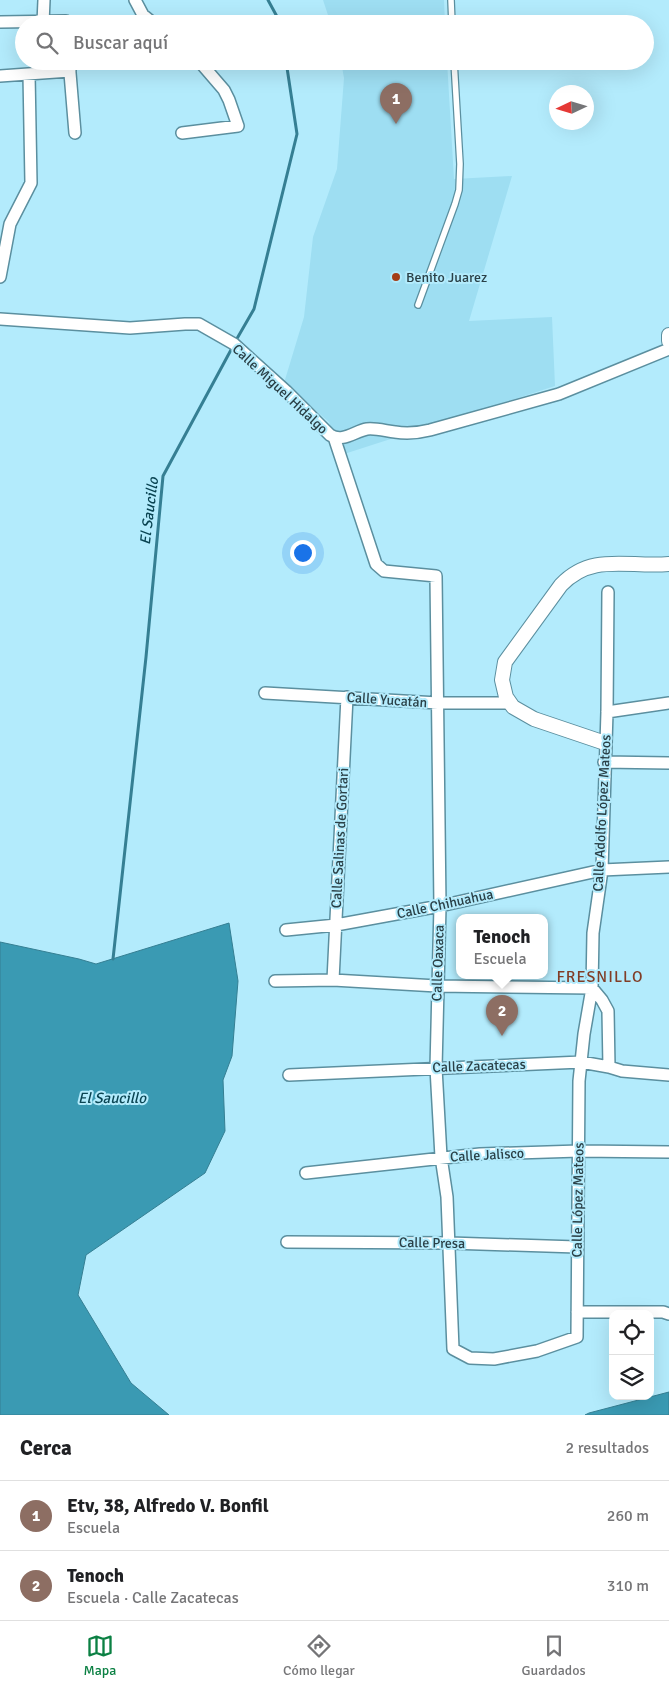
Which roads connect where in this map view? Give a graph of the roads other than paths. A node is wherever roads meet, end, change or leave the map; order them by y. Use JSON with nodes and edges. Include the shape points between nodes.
{"nodes":[{"id":1,"x":44,"y":0,"type":"edge"},
{"id":2,"x":135,"y":0,"type":"edge"},
{"id":3,"x":451,"y":0,"type":"edge"},
{"id":4,"x":43,"y":15,"type":"edge"},
{"id":5,"x":143,"y":15,"type":"edge"},
{"id":6,"x":452,"y":15,"type":"edge"},
{"id":7,"x":0,"y":22,"type":"edge"},
{"id":8,"x":15,"y":22,"type":"edge"},
{"id":9,"x":49,"y":70,"type":"edge"},
{"id":10,"x":69,"y":70,"type":"edge"},
{"id":11,"x":207,"y":70,"type":"edge"},
{"id":12,"x":455,"y":70,"type":"edge"},
{"id":13,"x":29,"y":74,"type":"junction"},
{"id":14,"x":0,"y":76,"type":"edge"},
{"id":15,"x":75,"y":133,"type":"dead end"},
{"id":16,"x":182,"y":133,"type":"dead end"},
{"id":17,"x":0,"y":277,"type":"edge"},
{"id":18,"x":418,"y":305,"type":"dead end"},
{"id":19,"x":0,"y":319,"type":"edge"},
{"id":20,"x":669,"y":335,"type":"edge"},
{"id":21,"x":669,"y":341,"type":"edge"},
{"id":22,"x":669,"y":350,"type":"edge"},
{"id":23,"x":334,"y":437,"type":"junction"},
{"id":24,"x":669,"y":564,"type":"edge"},
{"id":25,"x":608,"y":592,"type":"dead end"},
{"id":26,"x":265,"y":693,"type":"dead end"},
{"id":27,"x":347,"y":697,"type":"junction"},
{"id":28,"x":438,"y":703,"type":"junction"},
{"id":29,"x":509,"y":703,"type":"junction"},
{"id":30,"x":669,"y":703,"type":"edge"},
{"id":31,"x":606,"y":712,"type":"junction"},
{"id":32,"x":605,"y":743,"type":"junction"},
{"id":33,"x":604,"y":762,"type":"junction"},
{"id":34,"x":669,"y":763,"type":"edge"},
{"id":35,"x":669,"y":868,"type":"edge"},
{"id":36,"x":602,"y":870,"type":"junction"},
{"id":37,"x":440,"y":906,"type":"junction"},
{"id":38,"x":336,"y":926,"type":"junction"},
{"id":39,"x":286,"y":930,"type":"dead end"},
{"id":40,"x":333,"y":980,"type":"junction"},
{"id":41,"x":275,"y":981,"type":"dead end"},
{"id":42,"x":437,"y":986,"type":"junction"},
{"id":43,"x":592,"y":988,"type":"junction"},
{"id":44,"x":581,"y":1062,"type":"junction"},
{"id":45,"x":609,"y":1067,"type":"junction"},
{"id":46,"x":436,"y":1068,"type":"junction"},
{"id":47,"x":289,"y":1075,"type":"dead end"},
{"id":48,"x":669,"y":1075,"type":"edge"},
{"id":49,"x":579,"y":1151,"type":"junction"},
{"id":50,"x":669,"y":1152,"type":"edge"},
{"id":51,"x":441,"y":1157,"type":"junction"},
{"id":52,"x":306,"y":1173,"type":"dead end"},
{"id":53,"x":287,"y":1242,"type":"dead end"},
{"id":54,"x":450,"y":1243,"type":"junction"},
{"id":55,"x":577,"y":1247,"type":"junction"},
{"id":56,"x":577,"y":1312,"type":"junction"},
{"id":57,"x":669,"y":1314,"type":"edge"},
{"id":58,"x":576,"y":1337,"type":"joint"}],
"edges":[{"from":1,"to":4,"type":"street"},
{"from":2,"to":5,"type":"street"},
{"from":3,"to":6,"type":"lane"},
{"from":7,"to":8,"type":"street"},
{"from":9,"to":13,"type":"street"},
{"from":10,"to":15,"type":"street"},
{"from":11,"to":16,"type":"street","via":[[224,90],[238,126]]},
{"from":12,"to":18,"type":"lane","via":[[459,190]]},
{"from":13,"to":14,"type":"street"},
{"from":13,"to":17,"type":"street","via":[[30,183],[10,224]]},
{"from":19,"to":23,"type":"street","name":"Calle Miguel Hidalgo","via":[[130,328],[199,324],[234,344]]},
{"from":20,"to":21,"type":"street"},
{"from":22,"to":23,"type":"street","name":"Calle Miguel Hidalgo","via":[[559,394],[430,430],[416,433],[372,429],[342,438]]},
{"from":23,"to":28,"type":"street","name":"Calle Oaxaca","via":[[376,564],[384,571],[436,576]]},
{"from":24,"to":29,"type":"street","via":[[596,564],[570,575],[505,662],[502,680]]},
{"from":25,"to":31,"type":"street","name":"Calle Adolfo López Mateos"},
{"from":26,"to":27,"type":"street","name":"Calle Yucatán"},
{"from":27,"to":28,"type":"street","name":"Calle Yucatán"},
{"from":27,"to":38,"type":"street","name":"Calle Salinas de Gortari"},
{"from":28,"to":29,"type":"street","name":"Calle Yucatán"},
{"from":28,"to":37,"type":"street","name":"Calle Oaxaca"},
{"from":29,"to":32,"type":"street","via":[[534,719]]},
{"from":30,"to":31,"type":"street"},
{"from":31,"to":32,"type":"street","name":"Calle Adolfo López Mateos"},
{"from":32,"to":33,"type":"street","name":"Calle Adolfo López Mateos"},
{"from":33,"to":34,"type":"street"},
{"from":33,"to":36,"type":"street","name":"Calle Adolfo López Mateos"},
{"from":35,"to":36,"type":"street","name":"Calle Chihuahua"},
{"from":36,"to":37,"type":"street","name":"Calle Chihuahua"},
{"from":36,"to":43,"type":"street","name":"Calle Adolfo López Mateos","via":[[593,932]]},
{"from":37,"to":38,"type":"street","name":"Calle Chihuahua"},
{"from":37,"to":42,"type":"street","name":"Calle Oaxaca"},
{"from":38,"to":39,"type":"street","name":"Calle Chihuahua"},
{"from":38,"to":40,"type":"street","name":"Calle Salinas de Gortari"},
{"from":40,"to":41,"type":"street"},
{"from":40,"to":42,"type":"street"},
{"from":42,"to":43,"type":"street"},
{"from":42,"to":46,"type":"street","name":"Calle Oaxaca"},
{"from":43,"to":44,"type":"street","name":"Calle Adolfo López Mateos"},
{"from":43,"to":45,"type":"street","via":[[608,1011]]},
{"from":44,"to":45,"type":"street","name":"Calle Zacatecas"},
{"from":44,"to":46,"type":"street","name":"Calle Zacatecas"},
{"from":44,"to":49,"type":"street","name":"Calle López Mateos"},
{"from":45,"to":48,"type":"street","name":"Calle Zacatecas"},
{"from":46,"to":47,"type":"street","name":"Calle Zacatecas"},
{"from":46,"to":51,"type":"street","name":"Calle Oaxaca"},
{"from":49,"to":50,"type":"street","name":"Calle Jalisco"},
{"from":49,"to":51,"type":"street","name":"Calle Jalisco"},
{"from":49,"to":55,"type":"street","name":"Calle López Mateos"},
{"from":51,"to":52,"type":"street","name":"Calle Jalisco"},
{"from":51,"to":54,"type":"street","name":"Calle Oaxaca"},
{"from":53,"to":54,"type":"street","name":"Calle Presa"},
{"from":54,"to":55,"type":"street","name":"Calle Presa"},
{"from":54,"to":58,"type":"street","name":"Calle Oaxaca","via":[[453,1349],[470,1358],[494,1359],[537,1351]]},
{"from":55,"to":56,"type":"street","name":"Calle López Mateos"},
{"from":56,"to":57,"type":"street"},
{"from":56,"to":58,"type":"street","name":"Calle López Mateos"}]}
